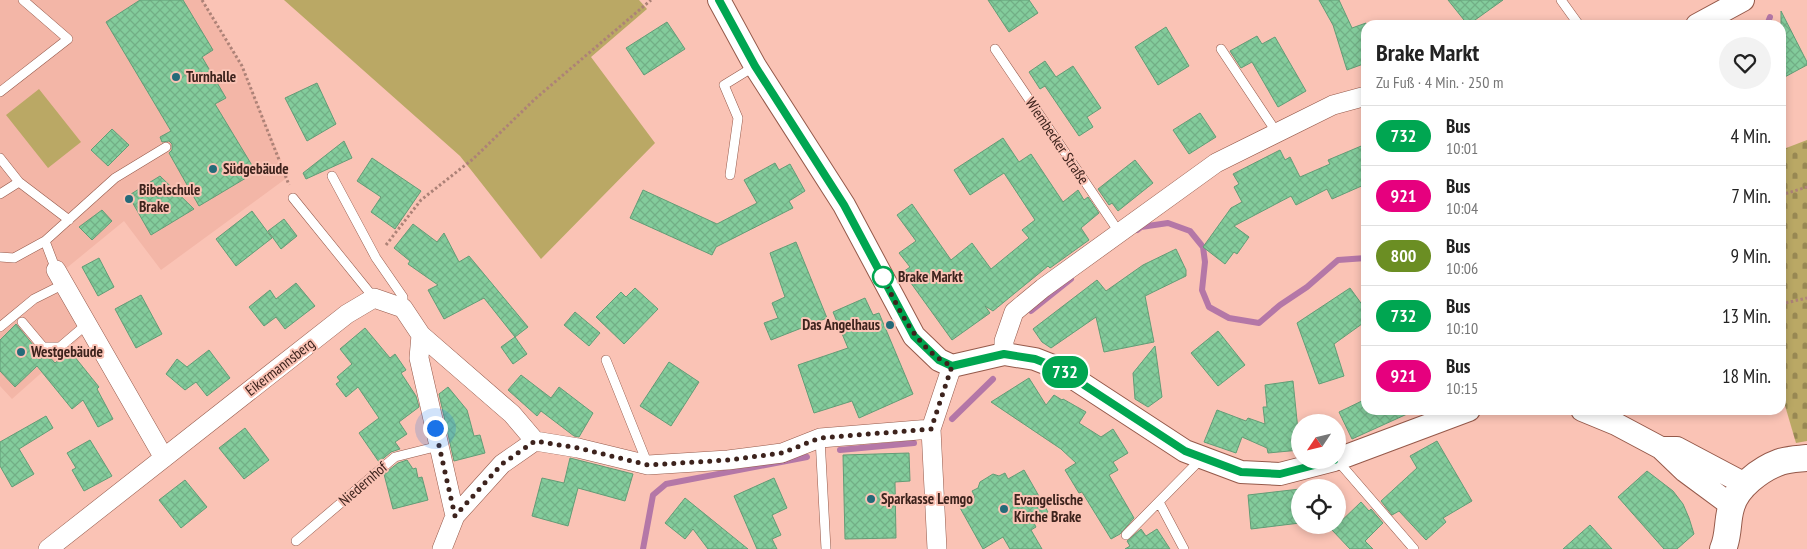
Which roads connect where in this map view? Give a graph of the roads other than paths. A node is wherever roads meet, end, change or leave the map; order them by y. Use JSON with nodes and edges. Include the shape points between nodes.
{"nodes":[{"id":1,"x":23,"y":0,"type":"edge"},
{"id":2,"x":720,"y":0,"type":"edge"},
{"id":3,"x":1561,"y":0,"type":"edge"},
{"id":4,"x":1743,"y":0,"type":"edge"},
{"id":5,"x":1575,"y":20,"type":"edge"},
{"id":6,"x":1706,"y":20,"type":"edge"},
{"id":7,"x":1221,"y":48,"type":"dead end"},
{"id":8,"x":995,"y":49,"type":"dead end"},
{"id":9,"x":755,"y":66,"type":"junction"},
{"id":10,"x":0,"y":92,"type":"edge"},
{"id":11,"x":1361,"y":97,"type":"edge"},
{"id":12,"x":1277,"y":133,"type":"junction"},
{"id":13,"x":166,"y":148,"type":"dead end"},
{"id":14,"x":0,"y":158,"type":"edge"},
{"id":15,"x":730,"y":175,"type":"dead end"},
{"id":16,"x":332,"y":176,"type":"dead end"},
{"id":17,"x":19,"y":182,"type":"junction"},
{"id":18,"x":0,"y":194,"type":"edge"},
{"id":19,"x":293,"y":198,"type":"road end"},
{"id":20,"x":69,"y":220,"type":"junction"},
{"id":21,"x":1119,"y":232,"type":"junction"},
{"id":22,"x":45,"y":241,"type":"junction"},
{"id":23,"x":0,"y":256,"type":"edge"},
{"id":24,"x":60,"y":277,"type":"junction"},
{"id":25,"x":374,"y":298,"type":"junction"},
{"id":26,"x":403,"y":308,"type":"junction"},
{"id":27,"x":22,"y":322,"type":"dead end"},
{"id":28,"x":87,"y":324,"type":"junction"},
{"id":29,"x":0,"y":328,"type":"edge"},
{"id":30,"x":421,"y":335,"type":"junction"},
{"id":31,"x":1004,"y":354,"type":"junction"},
{"id":32,"x":606,"y":360,"type":"dead end"},
{"id":33,"x":952,"y":366,"type":"junction"},
{"id":34,"x":1456,"y":415,"type":"edge"},
{"id":35,"x":1594,"y":415,"type":"edge"},
{"id":36,"x":931,"y":429,"type":"junction"},
{"id":37,"x":820,"y":438,"type":"junction"},
{"id":38,"x":535,"y":441,"type":"junction"},
{"id":39,"x":439,"y":446,"type":"junction"},
{"id":40,"x":1346,"y":456,"type":"edge"},
{"id":41,"x":164,"y":458,"type":"junction"},
{"id":42,"x":1807,"y":458,"type":"edge"},
{"id":43,"x":1202,"y":459,"type":"junction"},
{"id":44,"x":648,"y":465,"type":"junction"},
{"id":45,"x":1300,"y":469,"type":"edge"},
{"id":46,"x":1344,"y":469,"type":"edge"},
{"id":47,"x":1738,"y":494,"type":"junction"},
{"id":48,"x":1159,"y":502,"type":"junction"},
{"id":49,"x":455,"y":516,"type":"junction"},
{"id":50,"x":1126,"y":535,"type":"dead end"},
{"id":51,"x":296,"y":541,"type":"dead end"},
{"id":52,"x":1727,"y":546,"type":"edge"},
{"id":53,"x":48,"y":549,"type":"edge"},
{"id":54,"x":442,"y":549,"type":"edge"},
{"id":55,"x":826,"y":549,"type":"edge"},
{"id":56,"x":937,"y":549,"type":"edge"},
{"id":57,"x":1184,"y":549,"type":"edge"},
{"id":58,"x":1414,"y":549,"type":"edge"}],
"edges":[{"from":1,"to":10,"type":"lane","via":[[68,39]]},
{"from":2,"to":9,"type":"street"},
{"from":3,"to":5,"type":"lane"},
{"from":4,"to":6,"type":"street"},
{"from":7,"to":12,"type":"lane"},
{"from":8,"to":21,"type":"lane","name":"Wiembecker Straße"},
{"from":9,"to":15,"type":"lane","via":[[724,85],[738,118]]},
{"from":9,"to":33,"type":"street","via":[[844,205],[914,336],[939,360]]},
{"from":11,"to":12,"type":"street","via":[[1333,105]]},
{"from":12,"to":21,"type":"street","via":[[1216,163]]},
{"from":13,"to":20,"type":"lane","via":[[115,178]]},
{"from":14,"to":17,"type":"lane"},
{"from":16,"to":26,"type":"lane","via":[[376,258],[403,297]]},
{"from":17,"to":18,"type":"lane"},
{"from":17,"to":20,"type":"lane"},
{"from":19,"to":25,"type":"lane"},
{"from":20,"to":22,"type":"lane"},
{"from":21,"to":31,"type":"street","via":[[1014,312],[1004,341]]},
{"from":22,"to":23,"type":"lane","via":[[14,258]]},
{"from":22,"to":24,"type":"lane"},
{"from":24,"to":28,"type":"street"},
{"from":24,"to":29,"type":"lane"},
{"from":25,"to":26,"type":"street"},
{"from":25,"to":41,"type":"street","name":"Eikermannsberg","via":[[347,314]]},
{"from":26,"to":30,"type":"street"},
{"from":27,"to":28,"type":"lane","via":[[43,347],[60,347]]},
{"from":28,"to":41,"type":"street"},
{"from":30,"to":38,"type":"street","via":[[512,414]]},
{"from":30,"to":39,"type":"street","via":[[419,358]]},
{"from":31,"to":33,"type":"street"},
{"from":31,"to":43,"type":"street","via":[[1035,359],[1058,368]]},
{"from":32,"to":44,"type":"lane"},
{"from":33,"to":36,"type":"street"},
{"from":34,"to":40,"type":"street"},
{"from":35,"to":47,"type":"street","via":[[1661,448],[1677,448]]},
{"from":36,"to":37,"type":"street"},
{"from":36,"to":56,"type":"street"},
{"from":37,"to":44,"type":"street","via":[[782,453]]},
{"from":37,"to":55,"type":"lane"},
{"from":38,"to":44,"type":"street"},
{"from":38,"to":49,"type":"street","via":[[502,464]]},
{"from":39,"to":49,"type":"street"},
{"from":39,"to":51,"type":"lane","name":"Niedernhof","via":[[395,457]]},
{"from":41,"to":53,"type":"street","name":"Eikermannsberg"},
{"from":42,"to":47,"type":"main road","via":[[1780,462]]},
{"from":43,"to":45,"type":"street","via":[[1241,472],[1280,474]]},
{"from":43,"to":48,"type":"lane"},
{"from":46,"to":58,"type":"lane"},
{"from":47,"to":52,"type":"main road"},
{"from":48,"to":50,"type":"lane"},
{"from":48,"to":57,"type":"lane"},
{"from":49,"to":54,"type":"street"}]}
